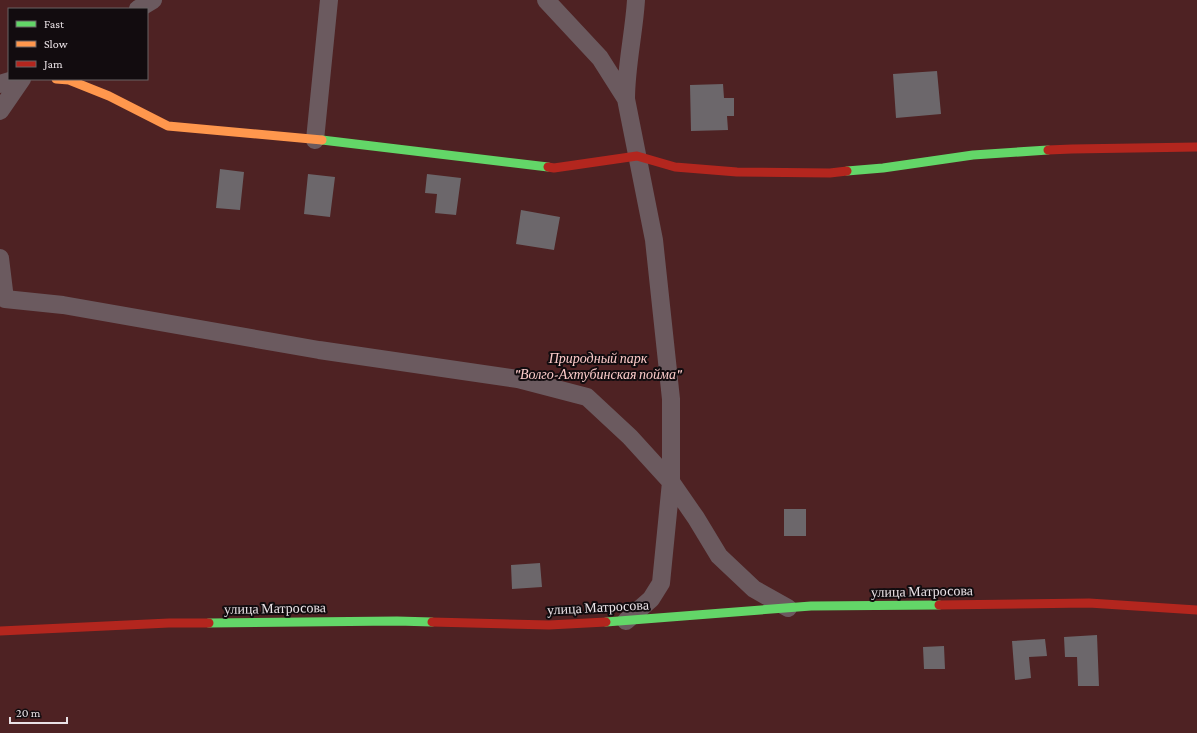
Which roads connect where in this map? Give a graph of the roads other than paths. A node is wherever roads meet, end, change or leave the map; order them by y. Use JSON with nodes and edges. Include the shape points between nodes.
{"nodes":[{"id":1,"x":153,"y":0,"type":"edge"},
{"id":2,"x":329,"y":0,"type":"edge"},
{"id":3,"x":546,"y":0,"type":"edge"},
{"id":4,"x":636,"y":0,"type":"edge"},
{"id":5,"x":140,"y":8,"type":"edge"},
{"id":6,"x":13,"y":80,"type":"edge"},
{"id":7,"x":21,"y":80,"type":"edge"},
{"id":8,"x":69,"y":80,"type":"edge"},
{"id":9,"x":0,"y":84,"type":"edge"},
{"id":10,"x":626,"y":100,"type":"junction"},
{"id":11,"x":0,"y":111,"type":"edge"},
{"id":12,"x":314,"y":140,"type":"junction"},
{"id":13,"x":1197,"y":147,"type":"edge"},
{"id":14,"x":637,"y":156,"type":"junction"},
{"id":15,"x":0,"y":258,"type":"edge"},
{"id":16,"x":3,"y":295,"type":"edge"},
{"id":17,"x":671,"y":482,"type":"junction"},
{"id":18,"x":788,"y":608,"type":"junction"},
{"id":19,"x":1197,"y":610,"type":"edge"},
{"id":20,"x":626,"y":621,"type":"junction"},
{"id":21,"x":0,"y":631,"type":"edge"}],
"edges":[{"from":1,"to":5,"type":"street"},
{"from":2,"to":12,"type":"street"},
{"from":3,"to":10,"type":"street","via":[[600,58]]},
{"from":4,"to":10,"type":"street","via":[[626,79]]},
{"from":6,"to":9,"type":"street"},
{"from":7,"to":11,"type":"street"},
{"from":8,"to":12,"type":"street","via":[[109,96],[168,126]]},
{"from":10,"to":14,"type":"street"},
{"from":12,"to":14,"type":"street","via":[[554,168]]},
{"from":13,"to":14,"type":"street","via":[[1072,149],[973,155],[830,173],[737,172],[675,167]]},
{"from":14,"to":17,"type":"street","via":[[655,248],[671,399]]},
{"from":15,"to":16,"type":"street"},
{"from":16,"to":17,"type":"street","via":[[319,350],[518,379],[588,397],[630,437]]},
{"from":17,"to":18,"type":"street","via":[[719,556],[754,589]]},
{"from":17,"to":20,"type":"street","via":[[662,583],[651,599]]},
{"from":18,"to":19,"type":"street","name":"улица Матросова","via":[[1089,603]]},
{"from":18,"to":20,"type":"street","name":"улица Матросова"},
{"from":20,"to":21,"type":"street","name":"улица Матросова","via":[[549,625],[397,621],[169,623]]}]}
